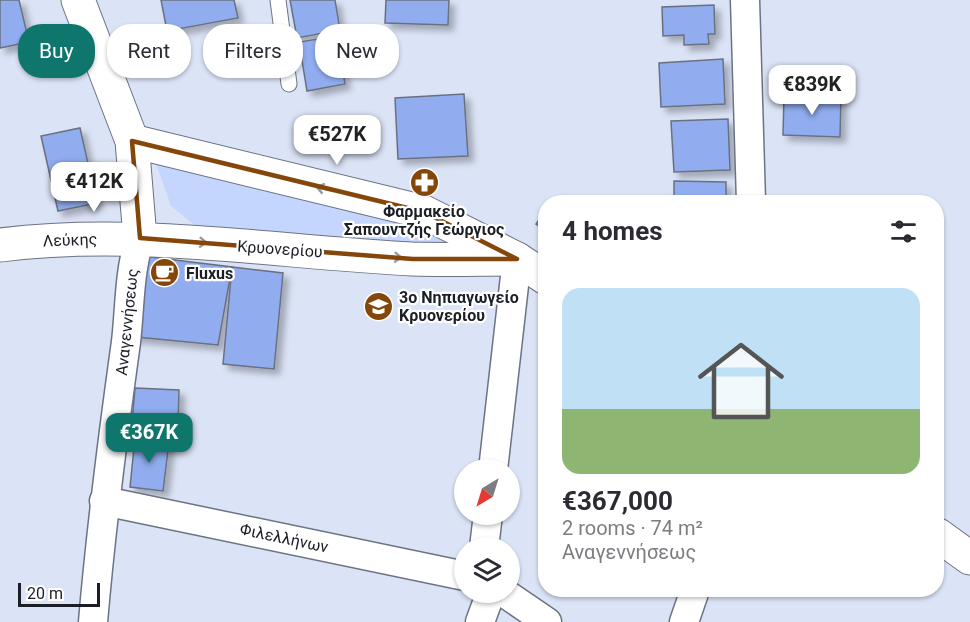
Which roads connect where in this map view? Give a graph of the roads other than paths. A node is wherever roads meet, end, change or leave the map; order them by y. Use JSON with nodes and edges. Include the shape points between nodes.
{"nodes":[{"id":1,"x":78,"y":0,"type":"edge"},
{"id":2,"x":278,"y":0,"type":"edge"},
{"id":3,"x":745,"y":0,"type":"edge"},
{"id":4,"x":289,"y":84,"type":"dead end"},
{"id":5,"x":132,"y":141,"type":"junction"},
{"id":6,"x":751,"y":195,"type":"edge"},
{"id":7,"x":140,"y":238,"type":"junction"},
{"id":8,"x":0,"y":245,"type":"edge"},
{"id":9,"x":517,"y":259,"type":"junction"},
{"id":10,"x":538,"y":273,"type":"edge"},
{"id":11,"x":494,"y":459,"type":"edge"},
{"id":12,"x":104,"y":501,"type":"junction"},
{"id":13,"x":944,"y":540,"type":"edge"},
{"id":14,"x":970,"y":558,"type":"edge"},
{"id":15,"x":454,"y":574,"type":"edge"},
{"id":16,"x":693,"y":597,"type":"edge"},
{"id":17,"x":487,"y":603,"type":"edge"},
{"id":18,"x":519,"y":603,"type":"edge"},
{"id":19,"x":93,"y":622,"type":"edge"},
{"id":20,"x":480,"y":622,"type":"edge"},
{"id":21,"x":547,"y":622,"type":"edge"},
{"id":22,"x":684,"y":622,"type":"edge"}],
"edges":[{"from":1,"to":5,"type":"main road"},
{"from":2,"to":4,"type":"lane"},
{"from":3,"to":6,"type":"street"},
{"from":5,"to":7,"type":"main road"},
{"from":9,"to":5,"type":"main road","one_way":true,"via":[[424,212]]},
{"from":7,"to":8,"type":"main road","name":"Λεύκης","via":[[49,239]]},
{"from":7,"to":9,"type":"main road","name":"Κρυονερίου","one_way":true,"via":[[413,259]]},
{"from":7,"to":12,"type":"street","name":"Αναγεννήσεως","via":[[134,255]]},
{"from":9,"to":10,"type":"main road"},
{"from":9,"to":11,"type":"street"},
{"from":12,"to":15,"type":"street","name":"Φιλελλήνων"},
{"from":12,"to":19,"type":"street","name":"Αναγεννήσεως"},
{"from":13,"to":14,"type":"main road"},
{"from":16,"to":22,"type":"street"},
{"from":17,"to":20,"type":"street"},
{"from":18,"to":21,"type":"street"}]}
